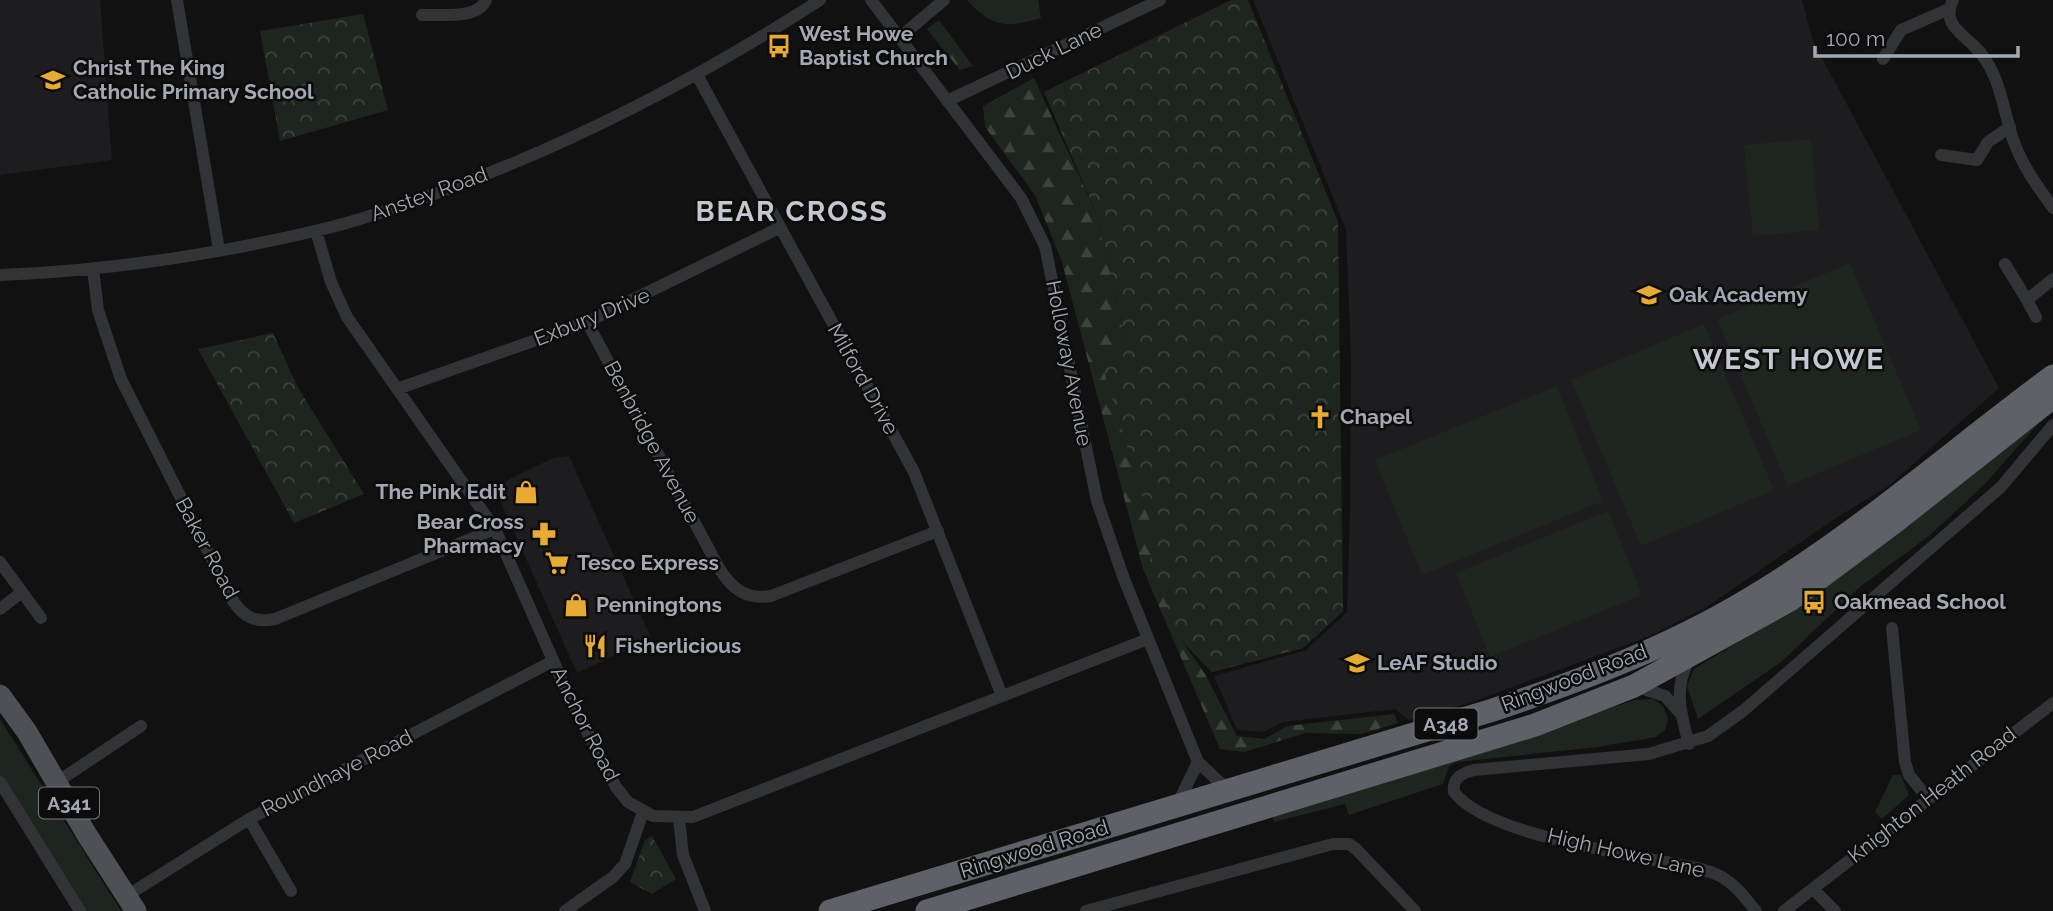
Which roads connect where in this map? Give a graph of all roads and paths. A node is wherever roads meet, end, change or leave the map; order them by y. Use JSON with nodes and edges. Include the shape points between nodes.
{"nodes":[{"id":1,"x":177,"y":0,"type":"edge"},
{"id":2,"x":486,"y":0,"type":"edge"},
{"id":3,"x":820,"y":0,"type":"edge"},
{"id":4,"x":871,"y":0,"type":"edge"},
{"id":5,"x":944,"y":0,"type":"edge"},
{"id":6,"x":1160,"y":0,"type":"edge"},
{"id":7,"x":1951,"y":4,"type":"edge"},
{"id":8,"x":422,"y":15,"type":"dead end"},
{"id":9,"x":899,"y":38,"type":"junction"},
{"id":10,"x":1882,"y":59,"type":"dead end"},
{"id":11,"x":697,"y":75,"type":"junction"},
{"id":12,"x":947,"y":101,"type":"junction"},
{"id":13,"x":2010,"y":127,"type":"junction"},
{"id":14,"x":1941,"y":155,"type":"dead end"},
{"id":15,"x":2053,"y":208,"type":"edge"},
{"id":16,"x":779,"y":228,"type":"junction"},
{"id":17,"x":316,"y":231,"type":"junction"},
{"id":18,"x":219,"y":250,"type":"junction"},
{"id":19,"x":2005,"y":264,"type":"dead end"},
{"id":20,"x":93,"y":268,"type":"junction"},
{"id":21,"x":0,"y":275,"type":"edge"},
{"id":22,"x":2053,"y":279,"type":"edge"},
{"id":23,"x":2027,"y":300,"type":"junction"},
{"id":24,"x":2036,"y":317,"type":"dead end"},
{"id":25,"x":587,"y":322,"type":"junction"},
{"id":26,"x":2053,"y":376,"type":"edge"},
{"id":27,"x":397,"y":389,"type":"junction"},
{"id":28,"x":2053,"y":397,"type":"edge"},
{"id":29,"x":2053,"y":425,"type":"edge"},
{"id":30,"x":495,"y":529,"type":"junction"},
{"id":31,"x":938,"y":531,"type":"junction"},
{"id":32,"x":0,"y":562,"type":"edge"},
{"id":33,"x":22,"y":592,"type":"junction"},
{"id":34,"x":0,"y":608,"type":"edge"},
{"id":35,"x":41,"y":618,"type":"dead end"},
{"id":36,"x":1892,"y":628,"type":"dead end"},
{"id":37,"x":1148,"y":639,"type":"junction"},
{"id":38,"x":1692,"y":657,"type":"junction"},
{"id":39,"x":553,"y":661,"type":"junction"},
{"id":40,"x":1634,"y":686,"type":"junction"},
{"id":41,"x":0,"y":695,"type":"edge"},
{"id":42,"x":1002,"y":696,"type":"junction"},
{"id":43,"x":2053,"y":703,"type":"edge"},
{"id":44,"x":1682,"y":716,"type":"junction"},
{"id":45,"x":141,"y":726,"type":"dead end"},
{"id":46,"x":1689,"y":744,"type":"junction"},
{"id":47,"x":1198,"y":762,"type":"junction"},
{"id":48,"x":0,"y":782,"type":"edge"},
{"id":49,"x":57,"y":782,"type":"junction"},
{"id":50,"x":1230,"y":792,"type":"junction"},
{"id":51,"x":1927,"y":797,"type":"junction"},
{"id":52,"x":1176,"y":807,"type":"junction"},
{"id":53,"x":643,"y":812,"type":"junction"},
{"id":54,"x":249,"y":819,"type":"junction"},
{"id":55,"x":679,"y":819,"type":"junction"},
{"id":56,"x":1813,"y":889,"type":"junction"},
{"id":57,"x":291,"y":891,"type":"dead end"},
{"id":58,"x":132,"y":903,"type":"edge"},
{"id":59,"x":979,"y":903,"type":"edge"},
{"id":60,"x":80,"y":911,"type":"edge"},
{"id":61,"x":565,"y":911,"type":"edge"},
{"id":62,"x":705,"y":911,"type":"edge"},
{"id":63,"x":830,"y":911,"type":"edge"},
{"id":64,"x":927,"y":911,"type":"edge"},
{"id":65,"x":1086,"y":911,"type":"edge"},
{"id":66,"x":1415,"y":911,"type":"edge"},
{"id":67,"x":1756,"y":911,"type":"edge"},
{"id":68,"x":1784,"y":911,"type":"edge"},
{"id":69,"x":1835,"y":911,"type":"edge"}],
"edges":[{"from":1,"to":18,"type":"street"},
{"from":2,"to":8,"type":"street","via":[[475,11]]},
{"from":3,"to":11,"type":"street","name":"Anstey Road"},
{"from":4,"to":9,"type":"street","name":"Holloway Avenue"},
{"from":5,"to":9,"type":"street"},
{"from":6,"to":12,"type":"street","name":"Duck Lane"},
{"from":7,"to":10,"type":"street","via":[[1901,30]]},
{"from":7,"to":13,"type":"street","via":[[1951,24],[1979,51],[1994,75]]},
{"from":9,"to":12,"type":"street","name":"Holloway Avenue"},
{"from":11,"to":16,"type":"street","name":"Milford Drive"},
{"from":11,"to":17,"type":"street","name":"Anstey Road","via":[[537,154],[388,210]]},
{"from":12,"to":37,"type":"street","name":"Holloway Avenue","via":[[1021,198],[1045,246],[1097,501]]},
{"from":13,"to":14,"type":"street","via":[[1988,142],[1977,160]]},
{"from":13,"to":15,"type":"street","via":[[2028,171]]},
{"from":16,"to":25,"type":"street","name":"Exbury Drive"},
{"from":16,"to":31,"type":"street","name":"Milford Drive","via":[[914,472]]},
{"from":17,"to":18,"type":"street","name":"Anstey Road"},
{"from":17,"to":27,"type":"street","name":"Anchor Road","via":[[347,317]]},
{"from":18,"to":20,"type":"street","name":"Anstey Road"},
{"from":19,"to":23,"type":"street"},
{"from":20,"to":21,"type":"street","name":"Anstey Road"},
{"from":20,"to":30,"type":"street","name":"Baker Road","via":[[97,310],[121,379],[233,601],[245,615],[255,620],[275,619]]},
{"from":22,"to":23,"type":"street"},
{"from":23,"to":24,"type":"street"},
{"from":25,"to":27,"type":"street","name":"Exbury Drive"},
{"from":25,"to":31,"type":"street","name":"Benbridge Avenue","via":[[719,568],[737,591],[759,598],[771,596]]},
{"from":26,"to":50,"type":"highway","name":"Ringwood Road","number":"A348","via":[[1844,535],[1718,617],[1547,692]]},
{"from":27,"to":30,"type":"street","name":"Anchor Road"},
{"from":28,"to":38,"type":"highway","name":"Ringwood Road","number":"A348","via":[[1839,565],[1790,600]]},
{"from":29,"to":46,"type":"street","via":[[2001,487],[1949,534],[1743,711]]},
{"from":30,"to":39,"type":"street","name":"Anchor Road"},
{"from":31,"to":42,"type":"street","name":"Milford Drive"},
{"from":32,"to":33,"type":"street"},
{"from":33,"to":34,"type":"street"},
{"from":33,"to":35,"type":"street"},
{"from":36,"to":51,"type":"street","via":[[1905,762],[1909,775]]},
{"from":37,"to":42,"type":"street"},
{"from":37,"to":47,"type":"street","name":"Holloway Avenue"},
{"from":38,"to":40,"type":"highway","name":"Ringwood Road","number":"A348"},
{"from":38,"to":44,"type":"street","via":[[1681,674]]},
{"from":39,"to":53,"type":"street","name":"Anchor Road","via":[[616,788]]},
{"from":39,"to":54,"type":"street","name":"Roundhaye Road"},
{"from":40,"to":44,"type":"street","name":"Ringwood Road","via":[[1665,695]]},
{"from":40,"to":59,"type":"highway","name":"Ringwood Road","number":"A348","via":[[1535,725]]},
{"from":41,"to":49,"type":"main road","number":"A341"},
{"from":42,"to":55,"type":"street","via":[[755,794]]},
{"from":43,"to":51,"type":"street","name":"Knighton Heath Road"},
{"from":44,"to":46,"type":"street"},
{"from":45,"to":49,"type":"street"},
{"from":46,"to":67,"type":"street","name":"High Howe Lane","via":[[1649,754],[1474,770],[1455,780],[1454,792],[1462,803],[1487,818],[1707,870],[1735,886]]},
{"from":47,"to":50,"type":"street","name":"Holloway Avenue"},
{"from":47,"to":52,"type":"street"},
{"from":48,"to":60,"type":"street"},
{"from":49,"to":58,"type":"main road","number":"A341"},
{"from":50,"to":52,"type":"highway","name":"Ringwood Road","number":"A348"},
{"from":51,"to":56,"type":"street","name":"Knighton Heath Road"},
{"from":52,"to":63,"type":"highway","name":"Ringwood Road","number":"A348"},
{"from":53,"to":55,"type":"street"},
{"from":53,"to":61,"type":"street","via":[[625,864]]},
{"from":54,"to":57,"type":"street"},
{"from":54,"to":58,"type":"street","name":"Roundhaye Road"},
{"from":55,"to":62,"type":"street","via":[[683,855]]},
{"from":56,"to":68,"type":"street","name":"Knighton Heath Road"},
{"from":56,"to":69,"type":"street"},
{"from":59,"to":64,"type":"highway","name":"Ringwood Road","number":"A348"},
{"from":65,"to":66,"type":"street","via":[[1333,844],[1356,849]]}]}
